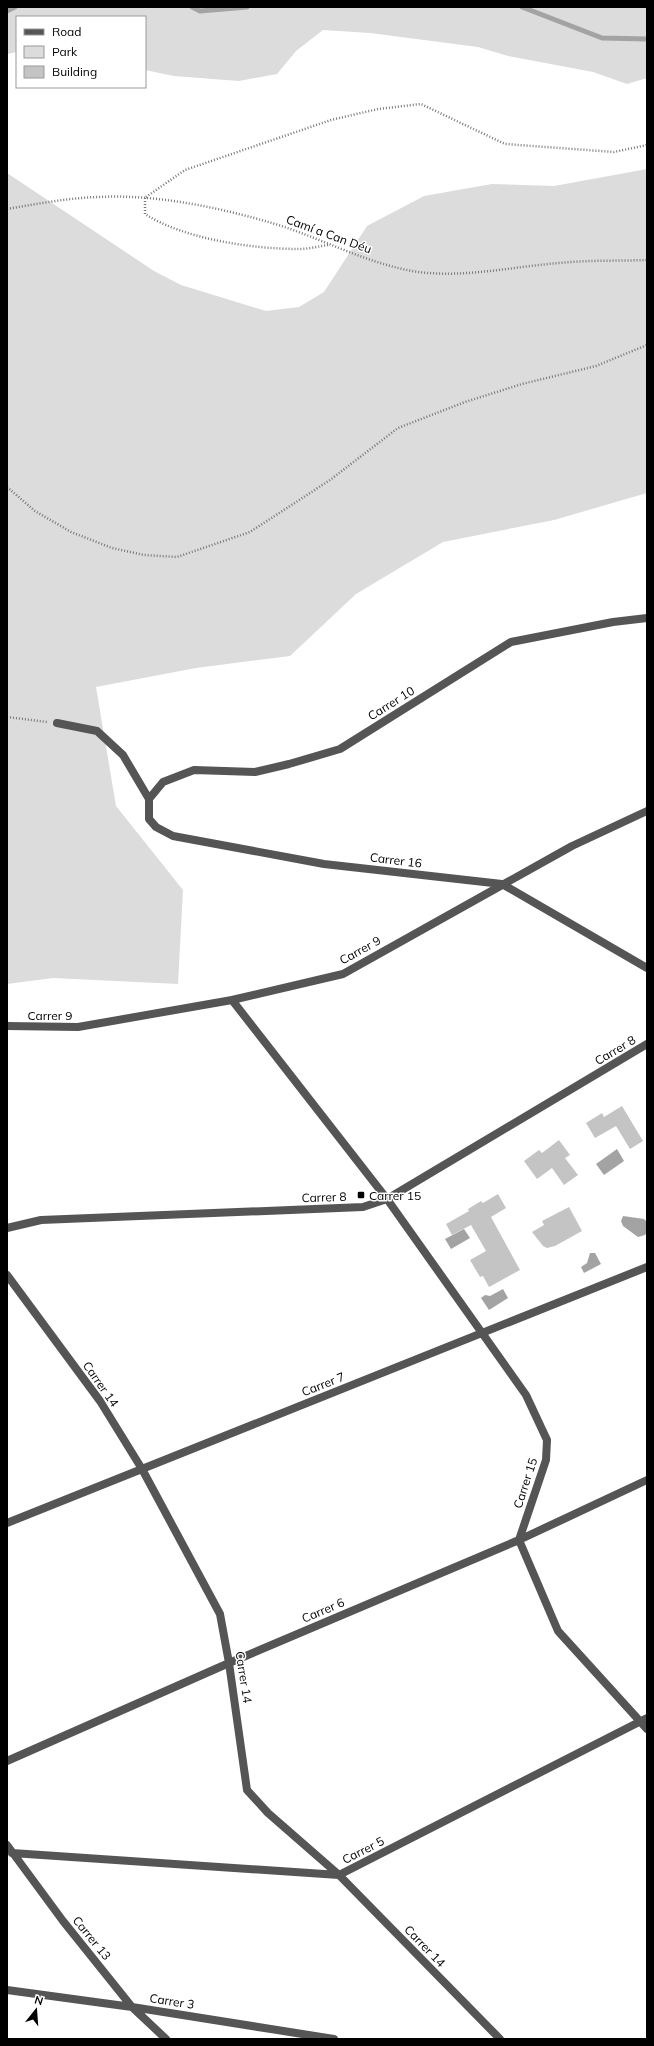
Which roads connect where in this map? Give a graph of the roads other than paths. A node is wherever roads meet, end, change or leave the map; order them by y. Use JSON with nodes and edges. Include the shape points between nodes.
{"nodes":[{"id":1,"x":647,"y":618,"type":"edge"},
{"id":2,"x":57,"y":723,"type":"road end"},
{"id":3,"x":149,"y":799,"type":"junction"},
{"id":4,"x":647,"y":811,"type":"edge"},
{"id":5,"x":502,"y":884,"type":"junction"},
{"id":6,"x":647,"y":968,"type":"edge"},
{"id":7,"x":232,"y":1000,"type":"junction"},
{"id":8,"x":7,"y":1026,"type":"edge"},
{"id":9,"x":647,"y":1044,"type":"edge"},
{"id":10,"x":387,"y":1199,"type":"junction"},
{"id":11,"x":7,"y":1228,"type":"edge"},
{"id":12,"x":647,"y":1267,"type":"edge"},
{"id":13,"x":7,"y":1275,"type":"edge"},
{"id":14,"x":483,"y":1333,"type":"junction"},
{"id":15,"x":142,"y":1469,"type":"junction"},
{"id":16,"x":647,"y":1480,"type":"edge"},
{"id":17,"x":7,"y":1523,"type":"edge"},
{"id":18,"x":519,"y":1540,"type":"junction"},
{"id":19,"x":230,"y":1663,"type":"junction"},
{"id":20,"x":643,"y":1720,"type":"edge"},
{"id":21,"x":647,"y":1729,"type":"edge"},
{"id":22,"x":7,"y":1761,"type":"edge"},
{"id":23,"x":7,"y":1845,"type":"edge"},
{"id":24,"x":12,"y":1852,"type":"junction"},
{"id":25,"x":339,"y":1875,"type":"junction"},
{"id":26,"x":7,"y":1990,"type":"edge"},
{"id":27,"x":132,"y":2007,"type":"junction"},
{"id":28,"x":166,"y":2039,"type":"edge"},
{"id":29,"x":334,"y":2039,"type":"edge"},
{"id":30,"x":500,"y":2039,"type":"edge"}],
"edges":[{"from":1,"to":3,"type":"street","name":"Carrer 10","via":[[511,642],[340,749],[256,772],[194,770],[163,782]]},
{"from":2,"to":3,"type":"street","via":[[97,731],[123,755]]},
{"from":3,"to":5,"type":"street","name":"Carrer 16","via":[[149,819],[156,827],[173,836],[324,864]]},
{"from":4,"to":5,"type":"street","name":"Carrer 9","via":[[572,846]]},
{"from":5,"to":6,"type":"street","name":"Carrer 16"},
{"from":5,"to":7,"type":"street","name":"Carrer 9","via":[[343,974]]},
{"from":7,"to":8,"type":"street","name":"Carrer 9","via":[[78,1027]]},
{"from":7,"to":10,"type":"street","name":"Carrer 15"},
{"from":9,"to":10,"type":"street","name":"Carrer 8"},
{"from":10,"to":11,"type":"street","name":"Carrer 8","via":[[363,1207],[41,1220]]},
{"from":10,"to":14,"type":"street","name":"Carrer 15"},
{"from":12,"to":14,"type":"street","name":"Carrer 7"},
{"from":13,"to":15,"type":"street","name":"Carrer 14","via":[[100,1401]]},
{"from":14,"to":15,"type":"street","name":"Carrer 7"},
{"from":14,"to":18,"type":"street","name":"Carrer 15","via":[[526,1395],[547,1440],[546,1460]]},
{"from":15,"to":17,"type":"street","name":"Carrer 7"},
{"from":15,"to":19,"type":"street","name":"Carrer 14","via":[[220,1614]]},
{"from":16,"to":18,"type":"street","name":"Carrer 6"},
{"from":18,"to":19,"type":"street","name":"Carrer 6"},
{"from":18,"to":20,"type":"street","via":[[558,1631]]},
{"from":19,"to":22,"type":"street","name":"Carrer 6"},
{"from":19,"to":25,"type":"street","name":"Carrer 14","via":[[247,1790],[268,1813]]},
{"from":20,"to":21,"type":"street"},
{"from":20,"to":25,"type":"street","name":"Carrer 5"},
{"from":23,"to":24,"type":"street","name":"Carrer 13"},
{"from":24,"to":25,"type":"street","name":"Carrer 5"},
{"from":24,"to":27,"type":"street","name":"Carrer 13"},
{"from":25,"to":30,"type":"street","name":"Carrer 14"},
{"from":26,"to":27,"type":"street","name":"Carrer 3"},
{"from":27,"to":28,"type":"street","name":"Carrer 13"},
{"from":27,"to":29,"type":"street","name":"Carrer 3"}]}
